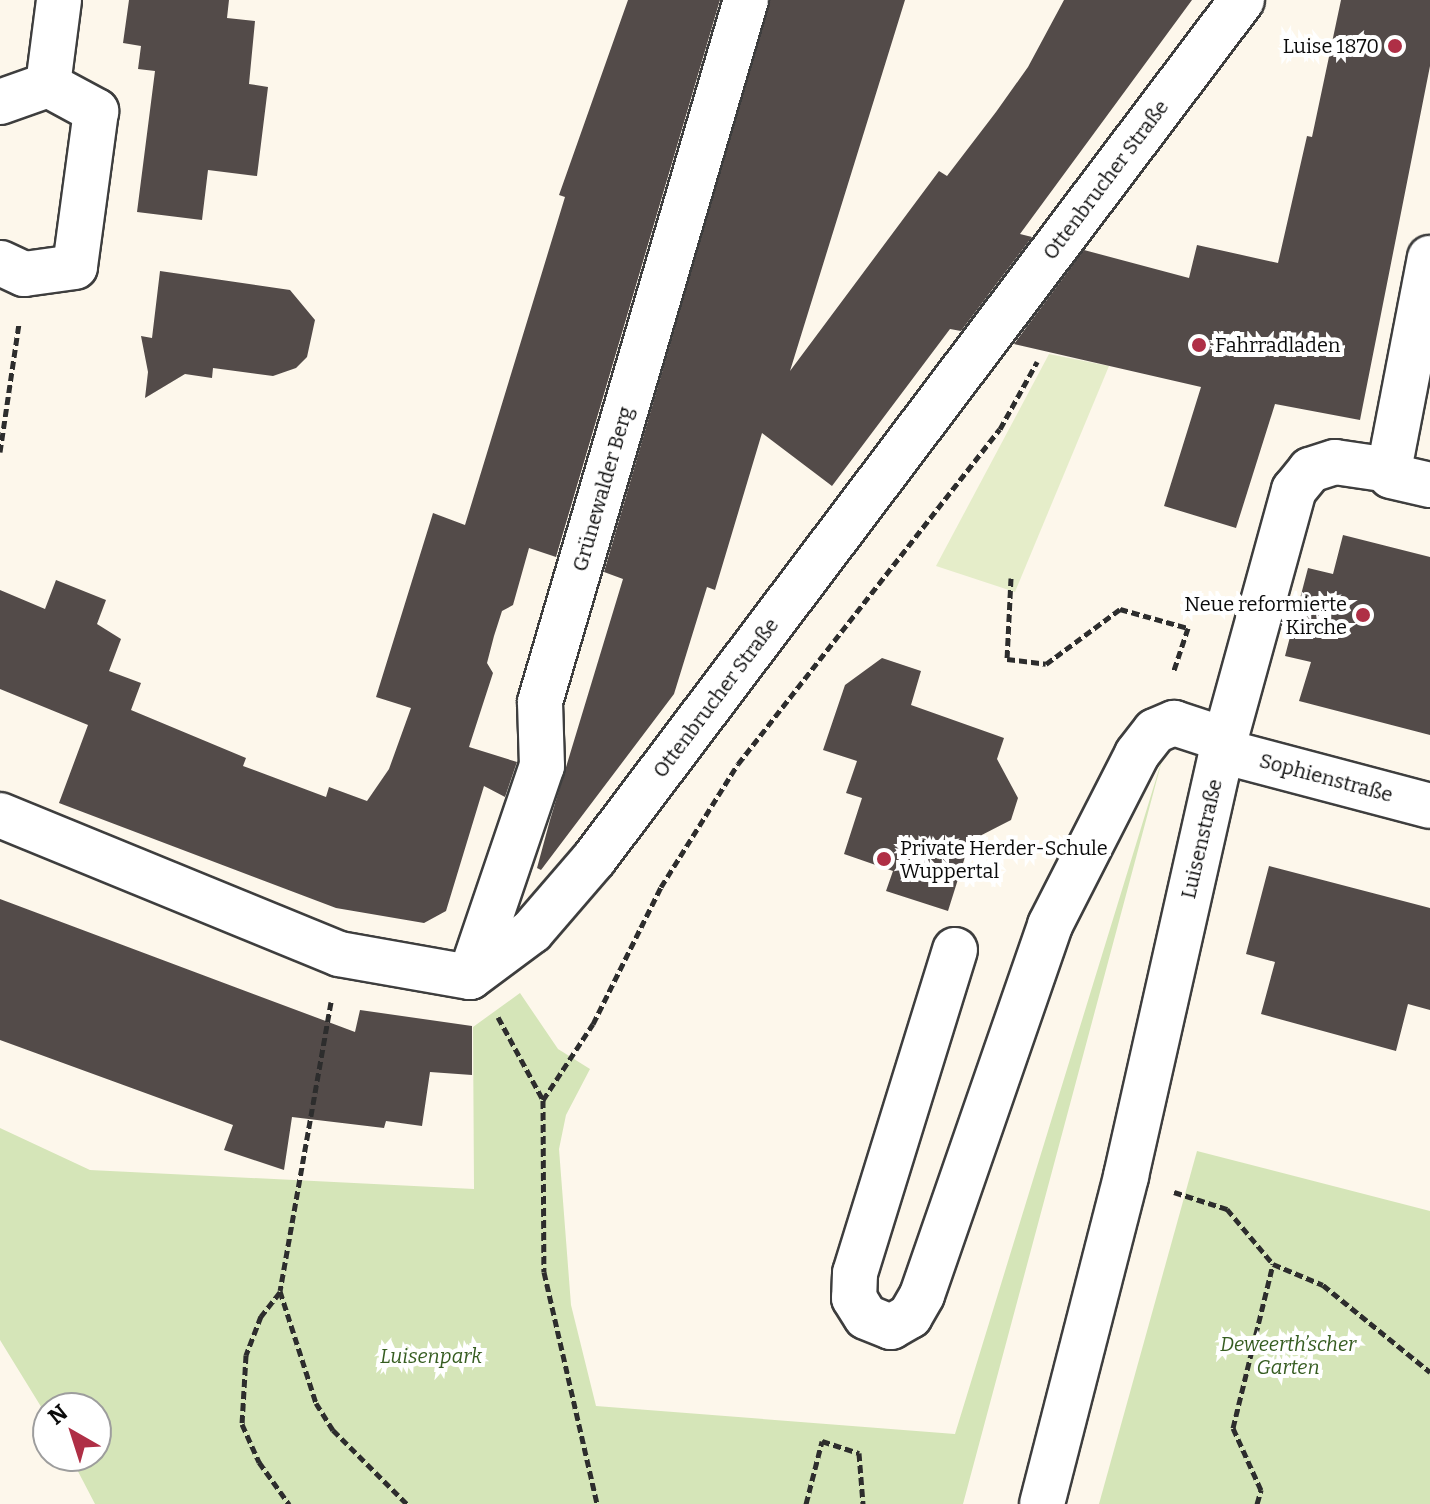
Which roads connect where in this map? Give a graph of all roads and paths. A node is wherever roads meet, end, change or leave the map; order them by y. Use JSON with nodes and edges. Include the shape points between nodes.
{"nodes":[{"id":1,"x":59,"y":0,"type":"edge"},
{"id":2,"x":746,"y":0,"type":"edge"},
{"id":3,"x":1242,"y":0,"type":"edge"},
{"id":4,"x":48,"y":85,"type":"junction"},
{"id":5,"x":0,"y":102,"type":"edge"},
{"id":6,"x":1430,"y":258,"type":"edge"},
{"id":7,"x":0,"y":263,"type":"edge"},
{"id":8,"x":20,"y":320,"type":"dead end"},
{"id":9,"x":1037,"y":362,"type":"dead end"},
{"id":10,"x":0,"y":452,"type":"edge"},
{"id":11,"x":1389,"y":470,"type":"junction"},
{"id":12,"x":1430,"y":485,"type":"edge"},
{"id":13,"x":1011,"y":578,"type":"dead end"},
{"id":14,"x":1155,"y":731,"type":"junction"},
{"id":15,"x":1224,"y":745,"type":"junction"},
{"id":16,"x":1430,"y":806,"type":"edge"},
{"id":17,"x":0,"y":815,"type":"edge"},
{"id":18,"x":955,"y":950,"type":"dead end"},
{"id":19,"x":339,"y":954,"type":"junction"},
{"id":20,"x":470,"y":977,"type":"junction"},
{"id":21,"x":543,"y":1100,"type":"junction"},
{"id":22,"x":1126,"y":1176,"type":"junction"},
{"id":23,"x":1273,"y":1264,"type":"junction"},
{"id":24,"x":280,"y":1291,"type":"junction"},
{"id":25,"x":1430,"y":1372,"type":"edge"},
{"id":26,"x":289,"y":1504,"type":"edge"},
{"id":27,"x":407,"y":1504,"type":"edge"},
{"id":28,"x":597,"y":1504,"type":"edge"},
{"id":29,"x":806,"y":1504,"type":"edge"},
{"id":30,"x":863,"y":1504,"type":"edge"},
{"id":31,"x":1042,"y":1504,"type":"edge"},
{"id":32,"x":1257,"y":1504,"type":"edge"}],
"edges":[{"from":1,"to":4,"type":"street"},
{"from":2,"to":20,"type":"street","name":"Grünewalder Berg","via":[[540,702],[542,766]]},
{"from":3,"to":20,"type":"street","name":"Ottenbrucher Straße","via":[[594,859],[532,931]]},
{"from":4,"to":5,"type":"street"},
{"from":4,"to":7,"type":"street","via":[[96,111],[75,267],[24,274]]},
{"from":6,"to":11,"type":"street"},
{"from":8,"to":10,"type":"path"},
{"from":9,"to":21,"type":"path","via":[[1000,429],[738,764],[661,887],[593,1024]]},
{"from":11,"to":12,"type":"street","via":[[1391,476]]},
{"from":11,"to":15,"type":"street","name":"Luisenstraße","via":[[1335,462],[1310,470],[1294,490]]},
{"from":13,"to":14,"type":"path","via":[[1007,659],[1046,664],[1120,609],[1188,628]]},
{"from":14,"to":15,"type":"street","name":"Sophienstraße","via":[[1174,723]]},
{"from":14,"to":18,"type":"street","via":[[1137,754],[1050,925],[922,1295],[910,1316],[891,1327],[866,1317],[854,1298],[855,1273]]},
{"from":15,"to":16,"type":"street","name":"Sophienstraße"},
{"from":15,"to":22,"type":"street","name":"Luisenstraße"},
{"from":17,"to":19,"type":"street"},
{"from":19,"to":20,"type":"street"},
{"from":19,"to":24,"type":"path"},
{"from":20,"to":21,"type":"path","via":[[518,1047]]},
{"from":21,"to":28,"type":"path","via":[[544,1272]]},
{"from":22,"to":23,"type":"path","via":[[1227,1209]]},
{"from":22,"to":31,"type":"street","name":"Luisenstraße"},
{"from":23,"to":25,"type":"path","via":[[1323,1285]]},
{"from":23,"to":32,"type":"path","via":[[1233,1428],[1261,1490]]},
{"from":24,"to":26,"type":"path","via":[[261,1316],[246,1355],[242,1424],[259,1462]]},
{"from":24,"to":27,"type":"path","via":[[316,1403],[333,1430]]},
{"from":29,"to":30,"type":"path","via":[[822,1441],[859,1453]]}]}
